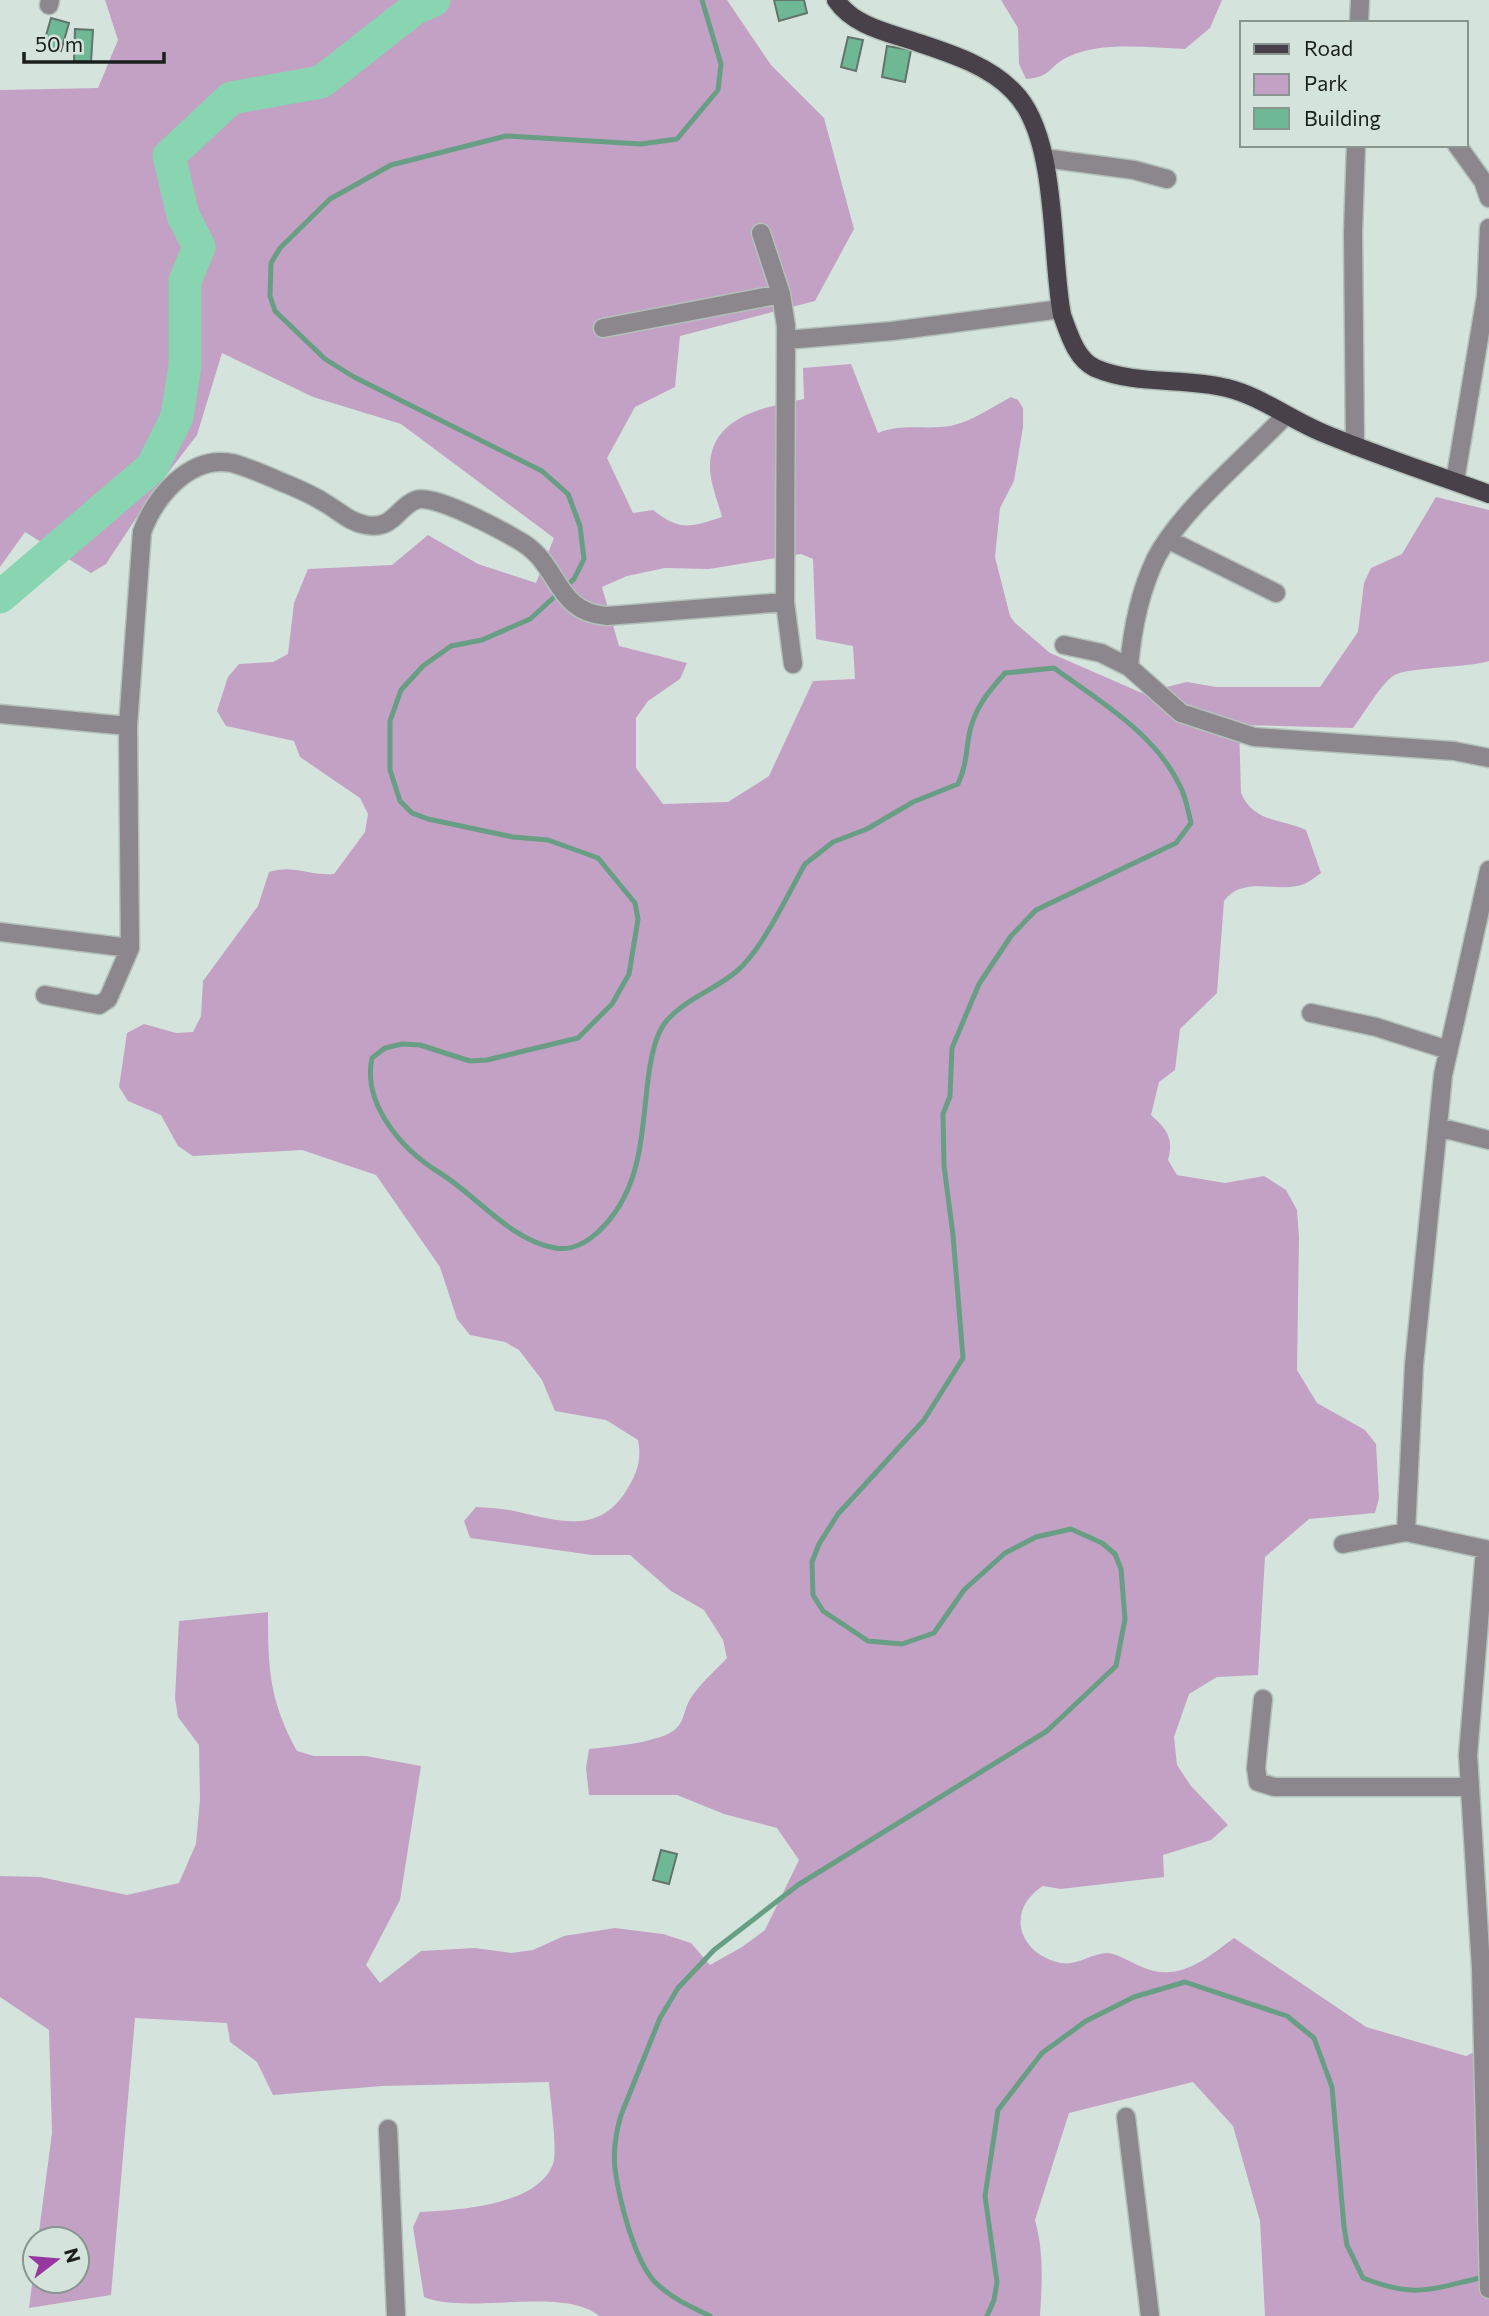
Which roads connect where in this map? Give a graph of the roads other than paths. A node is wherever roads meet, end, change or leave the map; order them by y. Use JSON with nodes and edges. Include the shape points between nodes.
{"nodes":[{"id":1,"x":836,"y":0,"type":"edge"},
{"id":2,"x":1360,"y":0,"type":"edge"},
{"id":3,"x":1359,"y":21,"type":"edge"},
{"id":4,"x":1356,"y":147,"type":"edge"},
{"id":5,"x":1458,"y":147,"type":"edge"},
{"id":6,"x":1044,"y":159,"type":"junction"},
{"id":7,"x":1167,"y":179,"type":"dead end"},
{"id":8,"x":1489,"y":198,"type":"edge"},
{"id":9,"x":1489,"y":228,"type":"edge"},
{"id":10,"x":761,"y":233,"type":"dead end"},
{"id":11,"x":781,"y":294,"type":"junction"},
{"id":12,"x":1061,"y":309,"type":"junction"},
{"id":13,"x":603,"y":328,"type":"dead end"},
{"id":14,"x":786,"y":340,"type":"junction"},
{"id":15,"x":1284,"y":416,"type":"junction"},
{"id":16,"x":1355,"y":446,"type":"junction"},
{"id":17,"x":1455,"y":481,"type":"junction"},
{"id":18,"x":1489,"y":494,"type":"edge"},
{"id":19,"x":1169,"y":540,"type":"junction"},
{"id":20,"x":1276,"y":593,"type":"dead end"},
{"id":21,"x":785,"y":602,"type":"junction"},
{"id":22,"x":1064,"y":645,"type":"dead end"},
{"id":23,"x":793,"y":664,"type":"dead end"},
{"id":24,"x":1129,"y":667,"type":"junction"},
{"id":25,"x":0,"y":714,"type":"edge"},
{"id":26,"x":128,"y":726,"type":"junction"},
{"id":27,"x":1489,"y":758,"type":"edge"},
{"id":28,"x":1489,"y":870,"type":"edge"},
{"id":29,"x":0,"y":932,"type":"edge"},
{"id":30,"x":130,"y":948,"type":"junction"},
{"id":31,"x":45,"y":995,"type":"dead end"},
{"id":32,"x":1311,"y":1013,"type":"dead end"},
{"id":33,"x":1448,"y":1050,"type":"junction"},
{"id":34,"x":1438,"y":1127,"type":"junction"},
{"id":35,"x":1489,"y":1140,"type":"edge"},
{"id":36,"x":1406,"y":1532,"type":"junction"},
{"id":37,"x":1343,"y":1544,"type":"dead end"},
{"id":38,"x":1487,"y":1550,"type":"edge"},
{"id":39,"x":1484,"y":1625,"type":"edge"},
{"id":40,"x":1263,"y":1699,"type":"dead end"},
{"id":41,"x":1470,"y":1787,"type":"junction"},
{"id":42,"x":1126,"y":2117,"type":"dead end"},
{"id":43,"x":388,"y":2129,"type":"dead end"},
{"id":44,"x":1489,"y":2290,"type":"edge"},
{"id":45,"x":396,"y":2316,"type":"edge"},
{"id":46,"x":1150,"y":2316,"type":"edge"}],
"edges":[{"from":1,"to":6,"type":"main road","via":[[868,26],[956,56],[998,78],[1031,113]]},
{"from":2,"to":3,"type":"street"},
{"from":4,"to":16,"type":"street"},
{"from":5,"to":8,"type":"street","via":[[1483,181]]},
{"from":6,"to":7,"type":"street","via":[[1134,170]]},
{"from":6,"to":12,"type":"main road"},
{"from":9,"to":17,"type":"street","via":[[1486,296]]},
{"from":10,"to":11,"type":"street"},
{"from":11,"to":13,"type":"street"},
{"from":11,"to":14,"type":"street"},
{"from":12,"to":14,"type":"street"},
{"from":12,"to":15,"type":"main road","via":[[1071,340],[1094,367],[1122,376],[1230,388]]},
{"from":14,"to":21,"type":"street"},
{"from":15,"to":16,"type":"main road"},
{"from":15,"to":19,"type":"street"},
{"from":16,"to":17,"type":"main road"},
{"from":17,"to":18,"type":"main road"},
{"from":19,"to":20,"type":"street"},
{"from":19,"to":24,"type":"street","via":[[1146,585]]},
{"from":21,"to":23,"type":"street"},
{"from":21,"to":26,"type":"street","via":[[589,615],[570,602],[539,555],[436,500],[417,499],[387,523],[364,525],[300,489],[230,463],[211,463],[173,483],[149,512],[142,532]]},
{"from":22,"to":24,"type":"street","via":[[1101,653]]},
{"from":24,"to":27,"type":"street","via":[[1181,713],[1254,737],[1454,751]]},
{"from":25,"to":26,"type":"street"},
{"from":26,"to":30,"type":"street"},
{"from":28,"to":33,"type":"street"},
{"from":29,"to":30,"type":"street"},
{"from":30,"to":31,"type":"street","via":[[108,999],[99,1005]]},
{"from":32,"to":33,"type":"street","via":[[1377,1027]]},
{"from":33,"to":34,"type":"street"},
{"from":34,"to":35,"type":"street"},
{"from":34,"to":36,"type":"street","via":[[1415,1365]]},
{"from":36,"to":37,"type":"street"},
{"from":36,"to":38,"type":"street"},
{"from":38,"to":39,"type":"street"},
{"from":39,"to":41,"type":"street","via":[[1468,1755]]},
{"from":40,"to":41,"type":"street","via":[[1258,1782],[1273,1787]]},
{"from":41,"to":44,"type":"street"},
{"from":42,"to":46,"type":"street"},
{"from":43,"to":45,"type":"street"}]}
